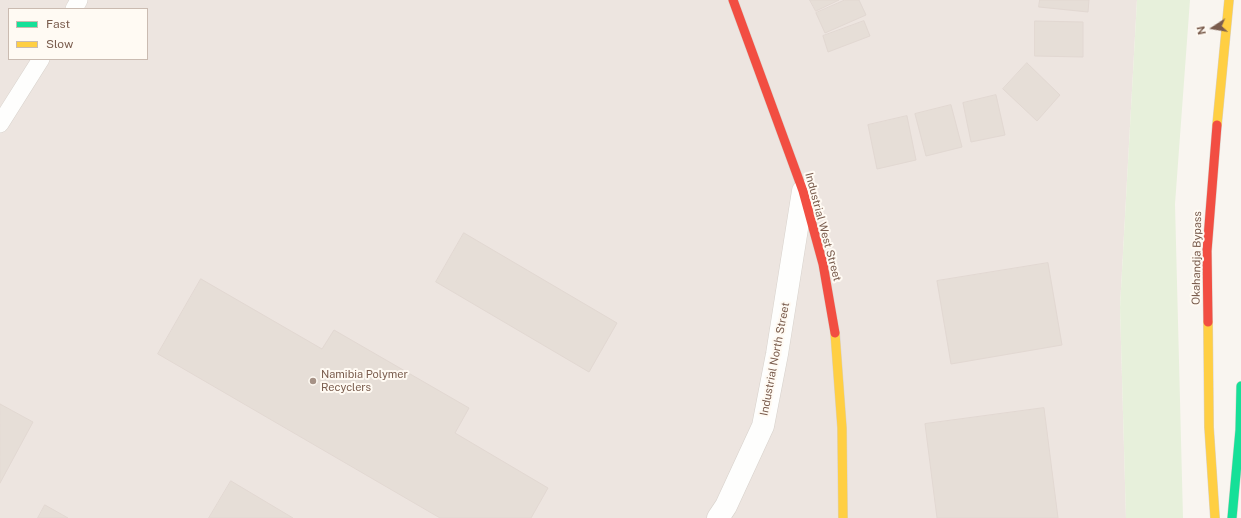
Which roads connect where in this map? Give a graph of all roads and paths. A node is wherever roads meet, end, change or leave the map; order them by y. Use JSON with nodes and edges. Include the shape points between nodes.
{"nodes":[{"id":1,"x":733,"y":0,"type":"edge"},
{"id":2,"x":1229,"y":0,"type":"edge"},
{"id":3,"x":40,"y":60,"type":"edge"},
{"id":4,"x":0,"y":124,"type":"edge"},
{"id":5,"x":803,"y":191,"type":"junction"},
{"id":6,"x":1241,"y":386,"type":"edge"},
{"id":7,"x":718,"y":518,"type":"edge"},
{"id":8,"x":843,"y":518,"type":"edge"},
{"id":9,"x":1215,"y":518,"type":"edge"},
{"id":10,"x":1232,"y":518,"type":"edge"}],
"edges":[{"from":1,"to":5,"type":"main road","name":"Industrial West Street"},
{"from":2,"to":9,"type":"main road","name":"Okahandja Bypass","via":[[1207,250],[1209,427]]},
{"from":3,"to":4,"type":"lane"},
{"from":5,"to":7,"type":"street","name":"Industrial North Street","via":[[763,426]]},
{"from":5,"to":8,"type":"main road","name":"Industrial West Street","via":[[823,264],[835,334],[842,428]]},
{"from":6,"to":10,"type":"main road"}]}
